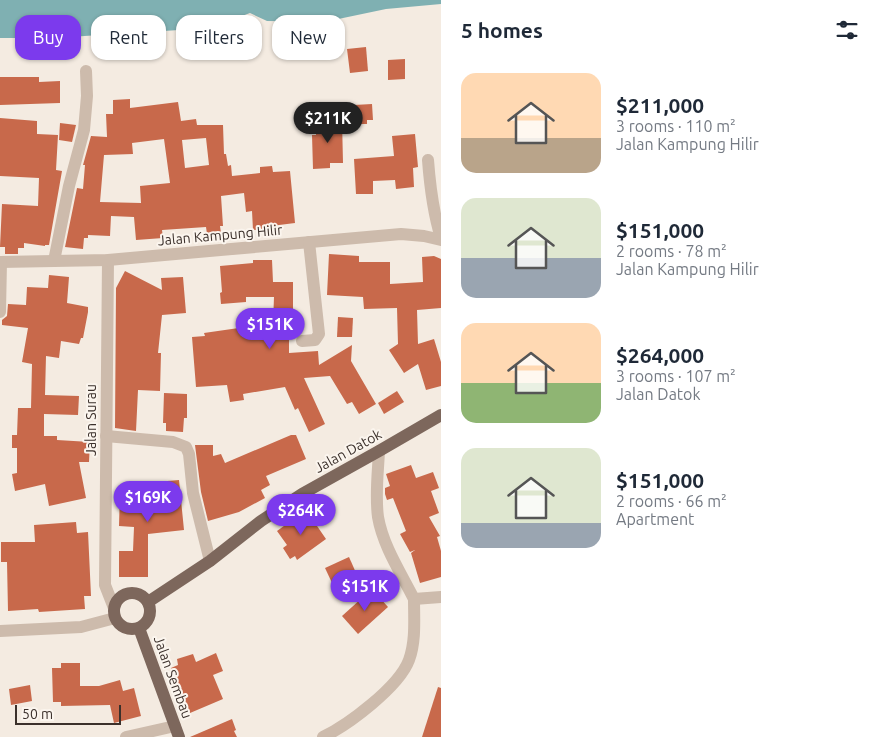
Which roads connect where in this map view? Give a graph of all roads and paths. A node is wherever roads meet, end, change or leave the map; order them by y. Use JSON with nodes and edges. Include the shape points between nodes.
{"nodes":[{"id":1,"x":86,"y":71,"type":"dead end"},
{"id":2,"x":428,"y":160,"type":"dead end"},
{"id":3,"x":441,"y":239,"type":"edge"},
{"id":4,"x":309,"y":242,"type":"junction"},
{"id":5,"x":108,"y":260,"type":"junction"},
{"id":6,"x":54,"y":261,"type":"junction"},
{"id":7,"x":0,"y":262,"type":"edge"},
{"id":8,"x":0,"y":312,"type":"edge"},
{"id":9,"x":302,"y":342,"type":"dead end"},
{"id":10,"x":441,"y":415,"type":"edge"},
{"id":11,"x":106,"y":436,"type":"junction"},
{"id":12,"x":379,"y":451,"type":"junction"},
{"id":13,"x":210,"y":561,"type":"junction"},
{"id":14,"x":441,"y":597,"type":"edge"},
{"id":15,"x":414,"y":599,"type":"junction"},
{"id":16,"x":148,"y":602,"type":"junction"},
{"id":17,"x":114,"y":613,"type":"junction"},
{"id":18,"x":139,"y":628,"type":"junction"},
{"id":19,"x":0,"y":631,"type":"edge"},
{"id":20,"x":177,"y":731,"type":"edge"},
{"id":21,"x":126,"y":737,"type":"edge"},
{"id":22,"x":323,"y":737,"type":"edge"}],
"edges":[{"from":1,"to":6,"type":"street","via":[[84,130]]},
{"from":2,"to":3,"type":"street","via":[[432,204]]},
{"from":3,"to":4,"type":"street","name":"Jalan Kampung Hilir","via":[[401,234]]},
{"from":4,"to":5,"type":"street","name":"Jalan Kampung Hilir"},
{"from":4,"to":9,"type":"street","via":[[319,334],[315,340]]},
{"from":5,"to":6,"type":"street","name":"Jalan Kampung Hilir"},
{"from":5,"to":11,"type":"street","name":"Jalan Surau"},
{"from":6,"to":7,"type":"street","name":"Jalan Kampung Hilir"},
{"from":7,"to":8,"type":"street"},
{"from":10,"to":12,"type":"main road","name":"Jalan Datok"},
{"from":11,"to":13,"type":"street","via":[[173,442],[186,447],[192,492]]},
{"from":11,"to":17,"type":"street","name":"Jalan Surau","via":[[105,585]]},
{"from":12,"to":13,"type":"main road","name":"Jalan Datok","via":[[302,494]]},
{"from":12,"to":15,"type":"street","via":[[378,518]]},
{"from":13,"to":16,"type":"main road","name":"Jalan Datok"},
{"from":14,"to":15,"type":"street"},
{"from":15,"to":22,"type":"street","via":[[414,633],[405,670],[393,686],[363,711]]},
{"from":16,"to":17,"type":"main road","via":[[139,594],[128,593],[118,599]]},
{"from":16,"to":18,"type":"main road","via":[[148,620]]},
{"from":17,"to":18,"type":"main road","via":[[121,626]]},
{"from":17,"to":19,"type":"street","via":[[82,627]]},
{"from":18,"to":20,"type":"main road","name":"Jalan Sembau"},
{"from":20,"to":21,"type":"street"}]}
